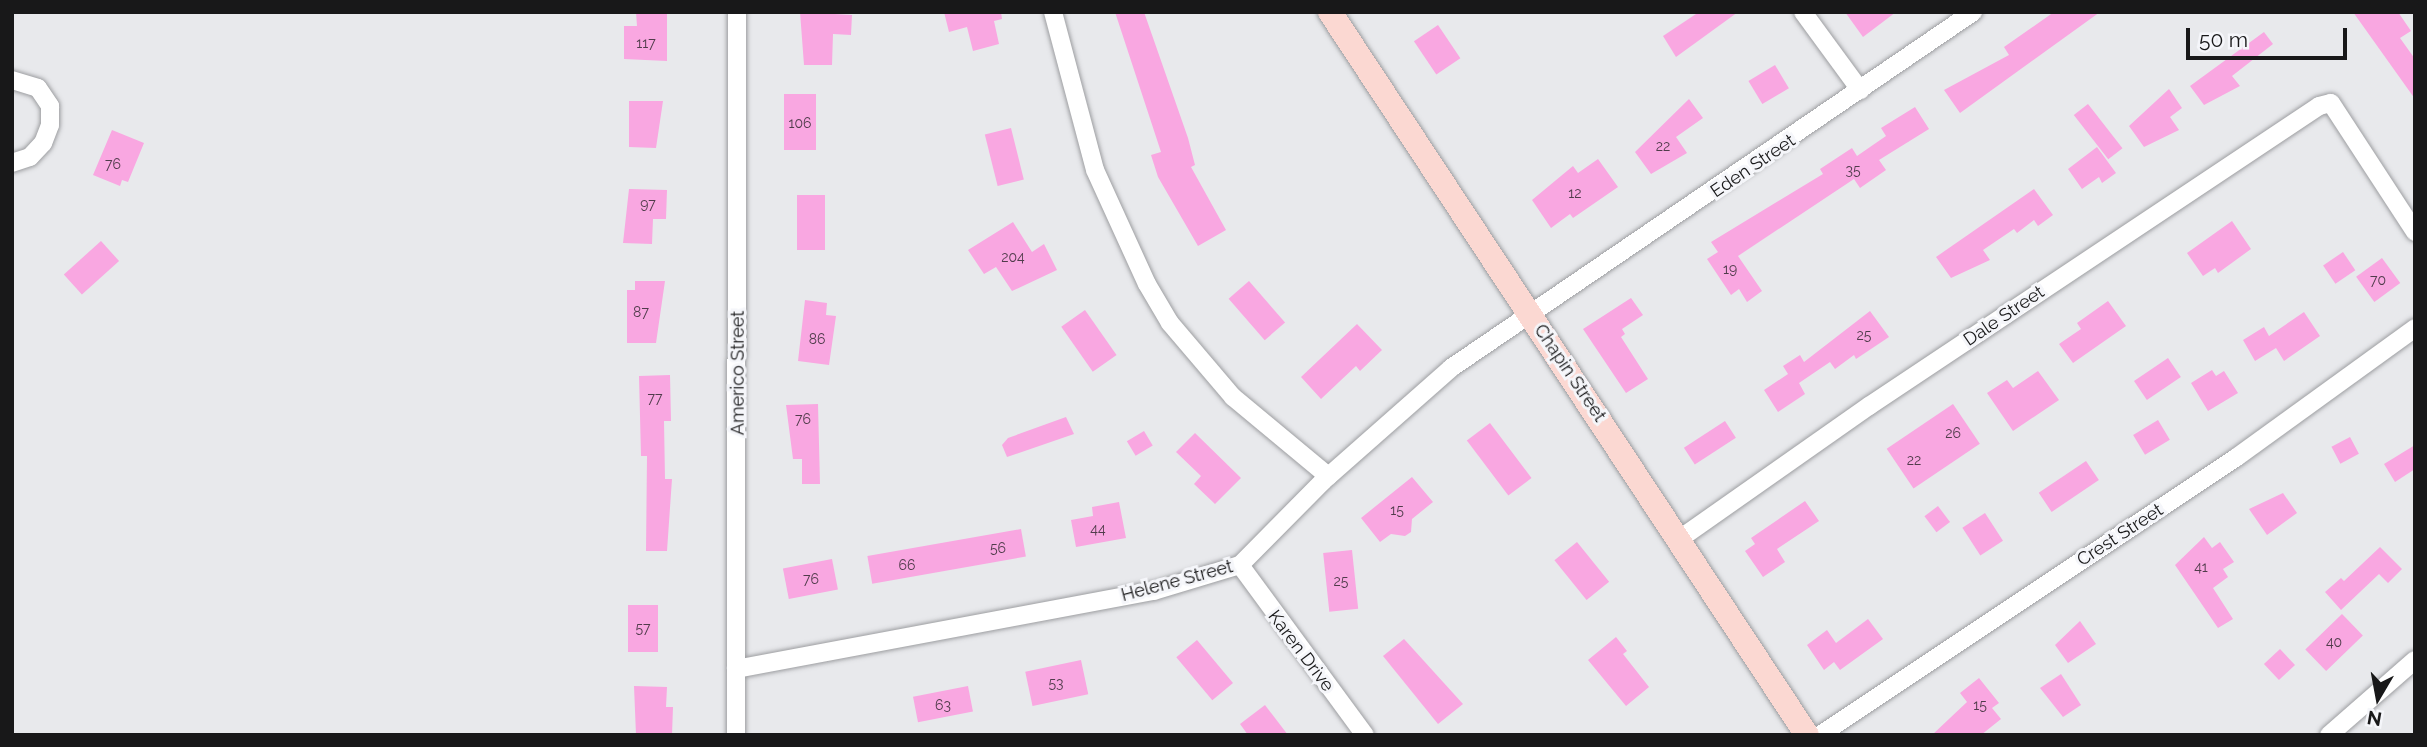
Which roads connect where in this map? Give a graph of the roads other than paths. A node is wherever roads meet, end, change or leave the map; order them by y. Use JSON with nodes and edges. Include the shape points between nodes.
{"nodes":[{"id":1,"x":737,"y":12,"type":"edge"},
{"id":2,"x":1053,"y":12,"type":"edge"},
{"id":3,"x":1330,"y":12,"type":"edge"},
{"id":4,"x":1802,"y":12,"type":"edge"},
{"id":5,"x":1973,"y":12,"type":"edge"},
{"id":6,"x":12,"y":80,"type":"edge"},
{"id":7,"x":1860,"y":90,"type":"junction"},
{"id":8,"x":12,"y":163,"type":"edge"},
{"id":9,"x":2415,"y":232,"type":"edge"},
{"id":10,"x":1531,"y":316,"type":"junction"},
{"id":11,"x":2415,"y":328,"type":"edge"},
{"id":12,"x":1328,"y":476,"type":"junction"},
{"id":13,"x":1681,"y":538,"type":"junction"},
{"id":14,"x":1240,"y":565,"type":"junction"},
{"id":15,"x":2415,"y":660,"type":"edge"},
{"id":16,"x":736,"y":669,"type":"junction"},
{"id":17,"x":736,"y":735,"type":"edge"},
{"id":18,"x":1365,"y":735,"type":"edge"},
{"id":19,"x":1807,"y":735,"type":"edge"},
{"id":20,"x":1820,"y":735,"type":"edge"},
{"id":21,"x":2329,"y":735,"type":"edge"}],
"edges":[{"from":1,"to":16,"type":"street","name":"Americo Street"},
{"from":2,"to":12,"type":"street","via":[[1095,170],[1170,323],[1233,397]]},
{"from":3,"to":10,"type":"main road","name":"Chapin Street"},
{"from":4,"to":7,"type":"street"},
{"from":5,"to":7,"type":"street","name":"Eden Street"},
{"from":6,"to":8,"type":"street","via":[[38,88],[50,106],[50,125],[43,143],[30,157]]},
{"from":7,"to":10,"type":"street","name":"Eden Street"},
{"from":9,"to":13,"type":"street","name":"Dale Street","via":[[2331,103],[2293,121]]},
{"from":10,"to":12,"type":"street","name":"Helene Street","via":[[1451,368]]},
{"from":10,"to":13,"type":"main road","name":"Chapin Street"},
{"from":11,"to":20,"type":"street","name":"Crest Street","via":[[2237,457]]},
{"from":12,"to":14,"type":"street","name":"Helene Street"},
{"from":13,"to":19,"type":"main road","name":"Chapin Street"},
{"from":14,"to":16,"type":"street","name":"Helene Street","via":[[1154,591]]},
{"from":14,"to":18,"type":"street","name":"Karen Drive"},
{"from":15,"to":21,"type":"street"},
{"from":16,"to":17,"type":"street","name":"Americo Street"}]}
